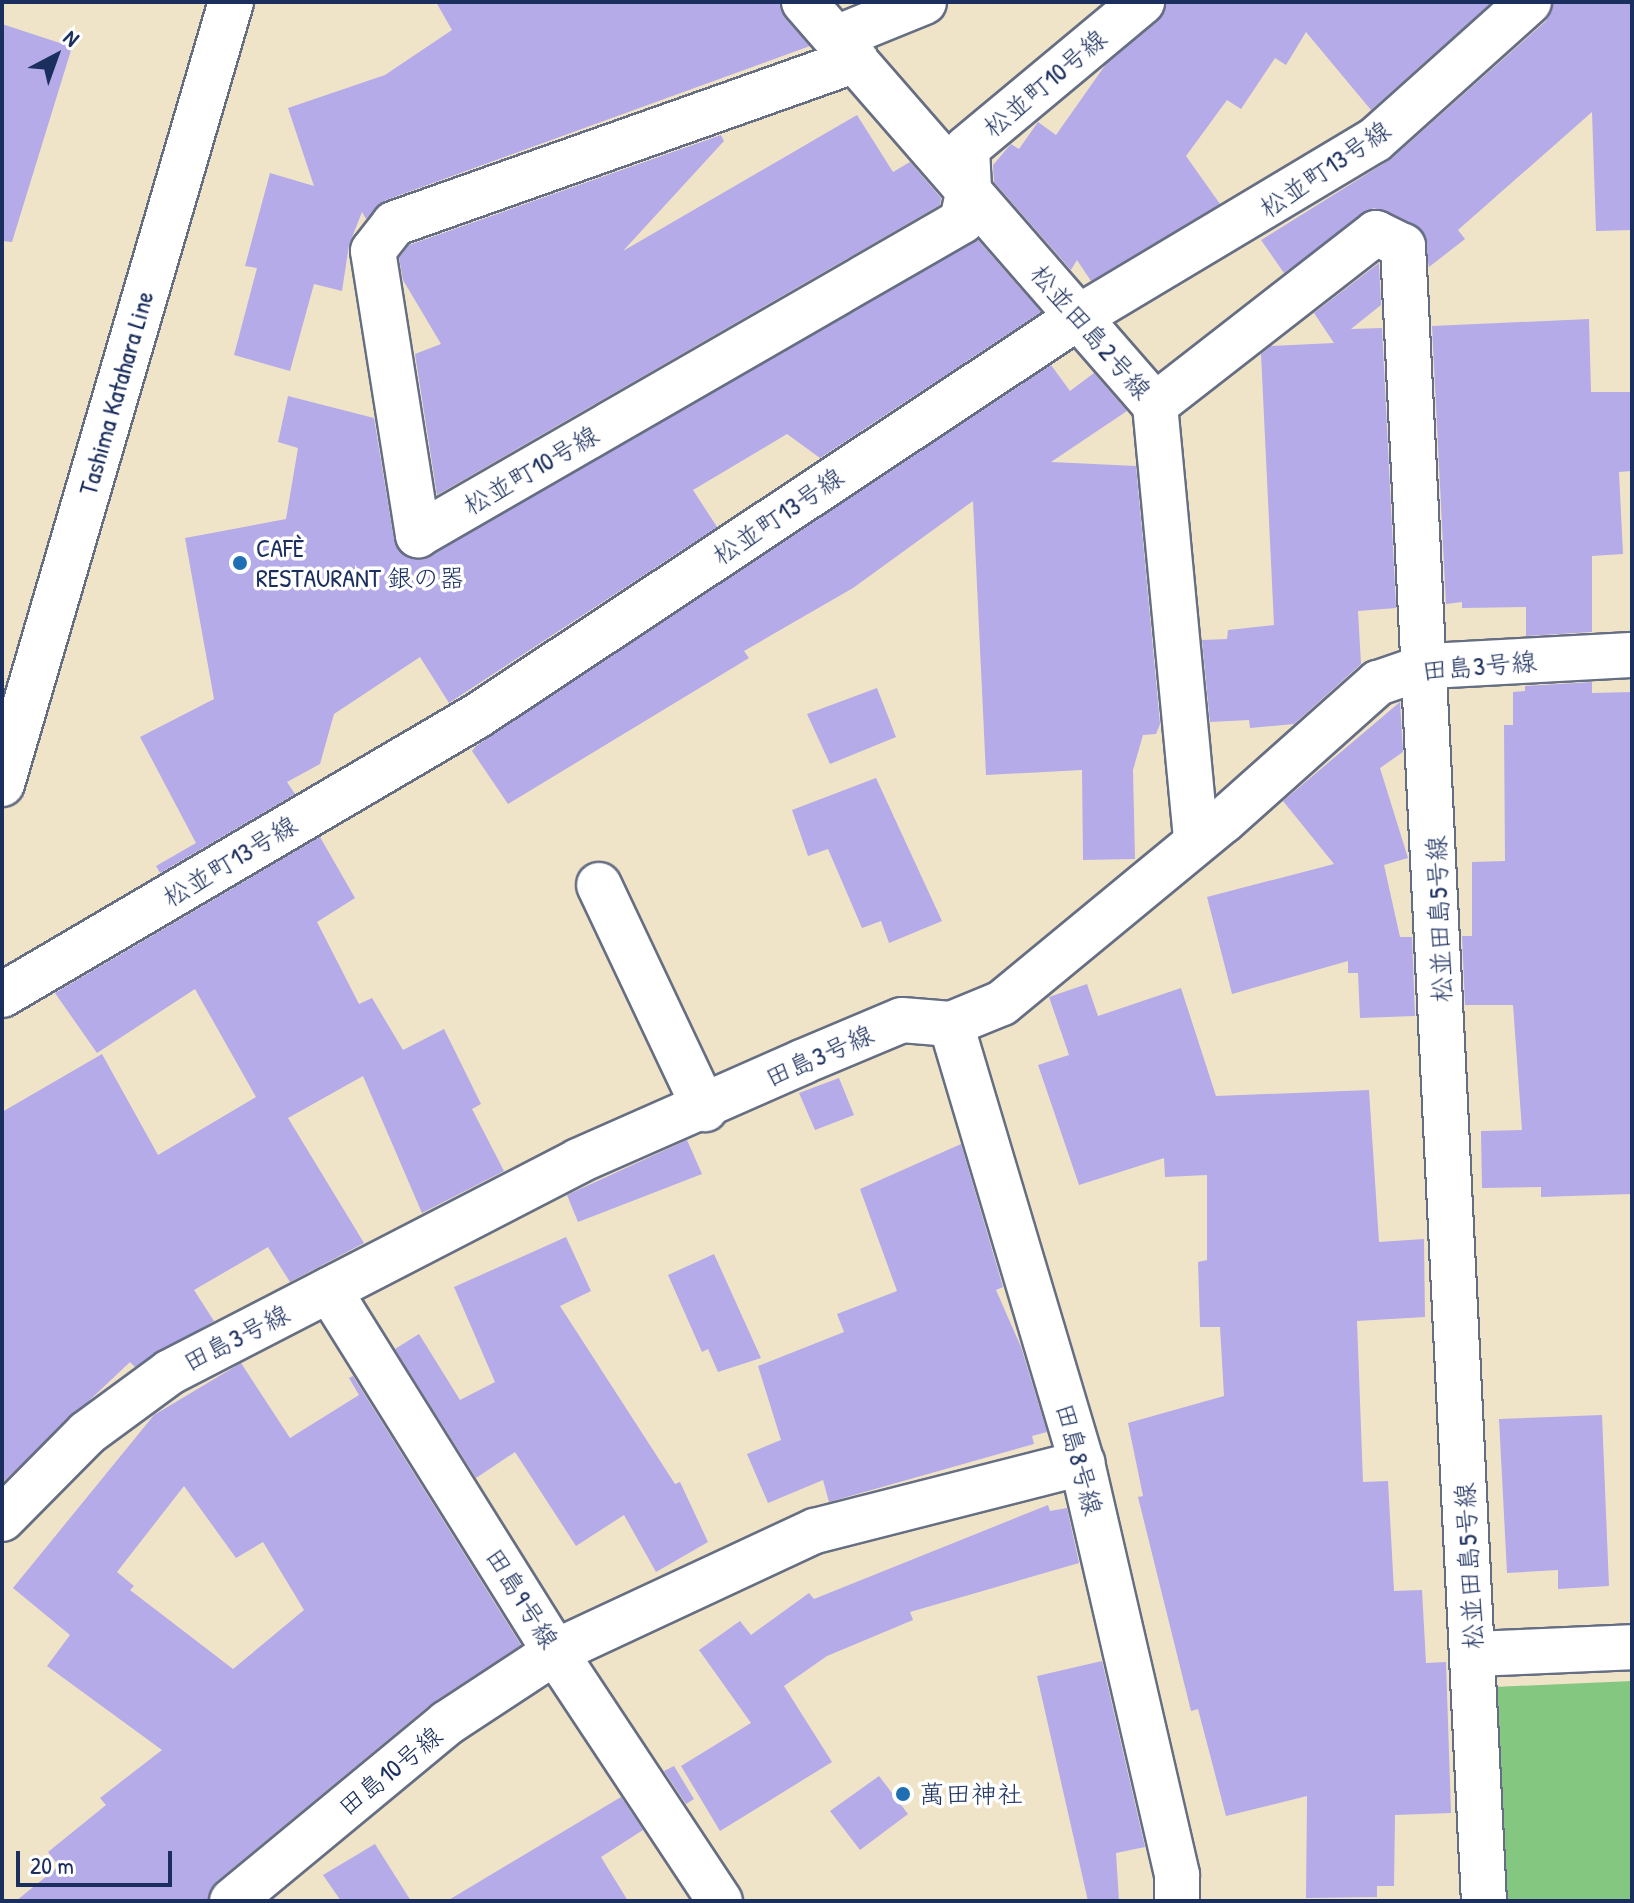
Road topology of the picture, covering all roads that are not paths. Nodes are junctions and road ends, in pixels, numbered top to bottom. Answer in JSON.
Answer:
{"nodes":[{"id":1,"x":231,"y":2,"type":"edge"},
{"id":2,"x":804,"y":2,"type":"edge"},
{"id":3,"x":924,"y":2,"type":"edge"},
{"id":4,"x":1142,"y":2,"type":"edge"},
{"id":5,"x":1529,"y":2,"type":"edge"},
{"id":6,"x":846,"y":49,"type":"junction"},
{"id":7,"x":969,"y":189,"type":"junction"},
{"id":8,"x":1077,"y":318,"type":"junction"},
{"id":9,"x":1155,"y":405,"type":"junction"},
{"id":10,"x":1632,"y":655,"type":"edge"},
{"id":11,"x":1428,"y":666,"type":"junction"},
{"id":12,"x":2,"y":784,"type":"edge"},
{"id":13,"x":1196,"y":841,"type":"junction"},
{"id":14,"x":599,"y":885,"type":"dead end"},
{"id":15,"x":2,"y":995,"type":"edge"},
{"id":16,"x":951,"y":1024,"type":"junction"},
{"id":17,"x":705,"y":1109,"type":"junction"},
{"id":18,"x":329,"y":1290,"type":"junction"},
{"id":19,"x":1082,"y":1463,"type":"junction"},
{"id":20,"x":2,"y":1519,"type":"edge"},
{"id":21,"x":1632,"y":1647,"type":"edge"},
{"id":22,"x":555,"y":1652,"type":"junction"},
{"id":23,"x":1474,"y":1654,"type":"junction"},
{"id":24,"x":232,"y":1901,"type":"edge"},
{"id":25,"x":720,"y":1901,"type":"edge"},
{"id":26,"x":1177,"y":1901,"type":"edge"},
{"id":27,"x":1484,"y":1901,"type":"edge"}],
"edges":[{"from":1,"to":12,"type":"street","name":"Tashima Katahara Line"},
{"from":2,"to":6,"type":"street","name":"松並田島2号線"},
{"from":3,"to":6,"type":"street"},
{"from":4,"to":7,"type":"street","name":"松並町10号線"},
{"from":5,"to":8,"type":"street","name":"松並町13号線"},
{"from":6,"to":7,"type":"street","name":"松並田島2号線"},
{"from":6,"to":7,"type":"street","name":"松並町10号線"},
{"from":7,"to":8,"type":"street","name":"松並田島2号線"},
{"from":8,"to":9,"type":"street","name":"松並田島2号線"},
{"from":8,"to":15,"type":"street","name":"松並町13号線"},
{"from":9,"to":11,"type":"street","name":"松並田島5号線"},
{"from":9,"to":13,"type":"street","name":"松並田島2号線"},
{"from":10,"to":11,"type":"street","name":"田島3号線"},
{"from":11,"to":13,"type":"street","name":"田島3号線"},
{"from":11,"to":23,"type":"street","name":"松並田島5号線"},
{"from":13,"to":16,"type":"street","name":"田島3号線"},
{"from":14,"to":17,"type":"street"},
{"from":16,"to":17,"type":"street","name":"田島3号線"},
{"from":16,"to":19,"type":"street","name":"田島8号線"},
{"from":17,"to":18,"type":"street","name":"田島3号線"},
{"from":18,"to":20,"type":"street","name":"田島3号線"},
{"from":18,"to":22,"type":"street","name":"田島9号線"},
{"from":19,"to":22,"type":"street","name":"田島10号線"},
{"from":19,"to":26,"type":"street","name":"田島8号線"},
{"from":21,"to":23,"type":"street"},
{"from":22,"to":24,"type":"street","name":"田島10号線"},
{"from":22,"to":25,"type":"street","name":"田島9号線"},
{"from":23,"to":27,"type":"street","name":"松並田島5号線"}]}
